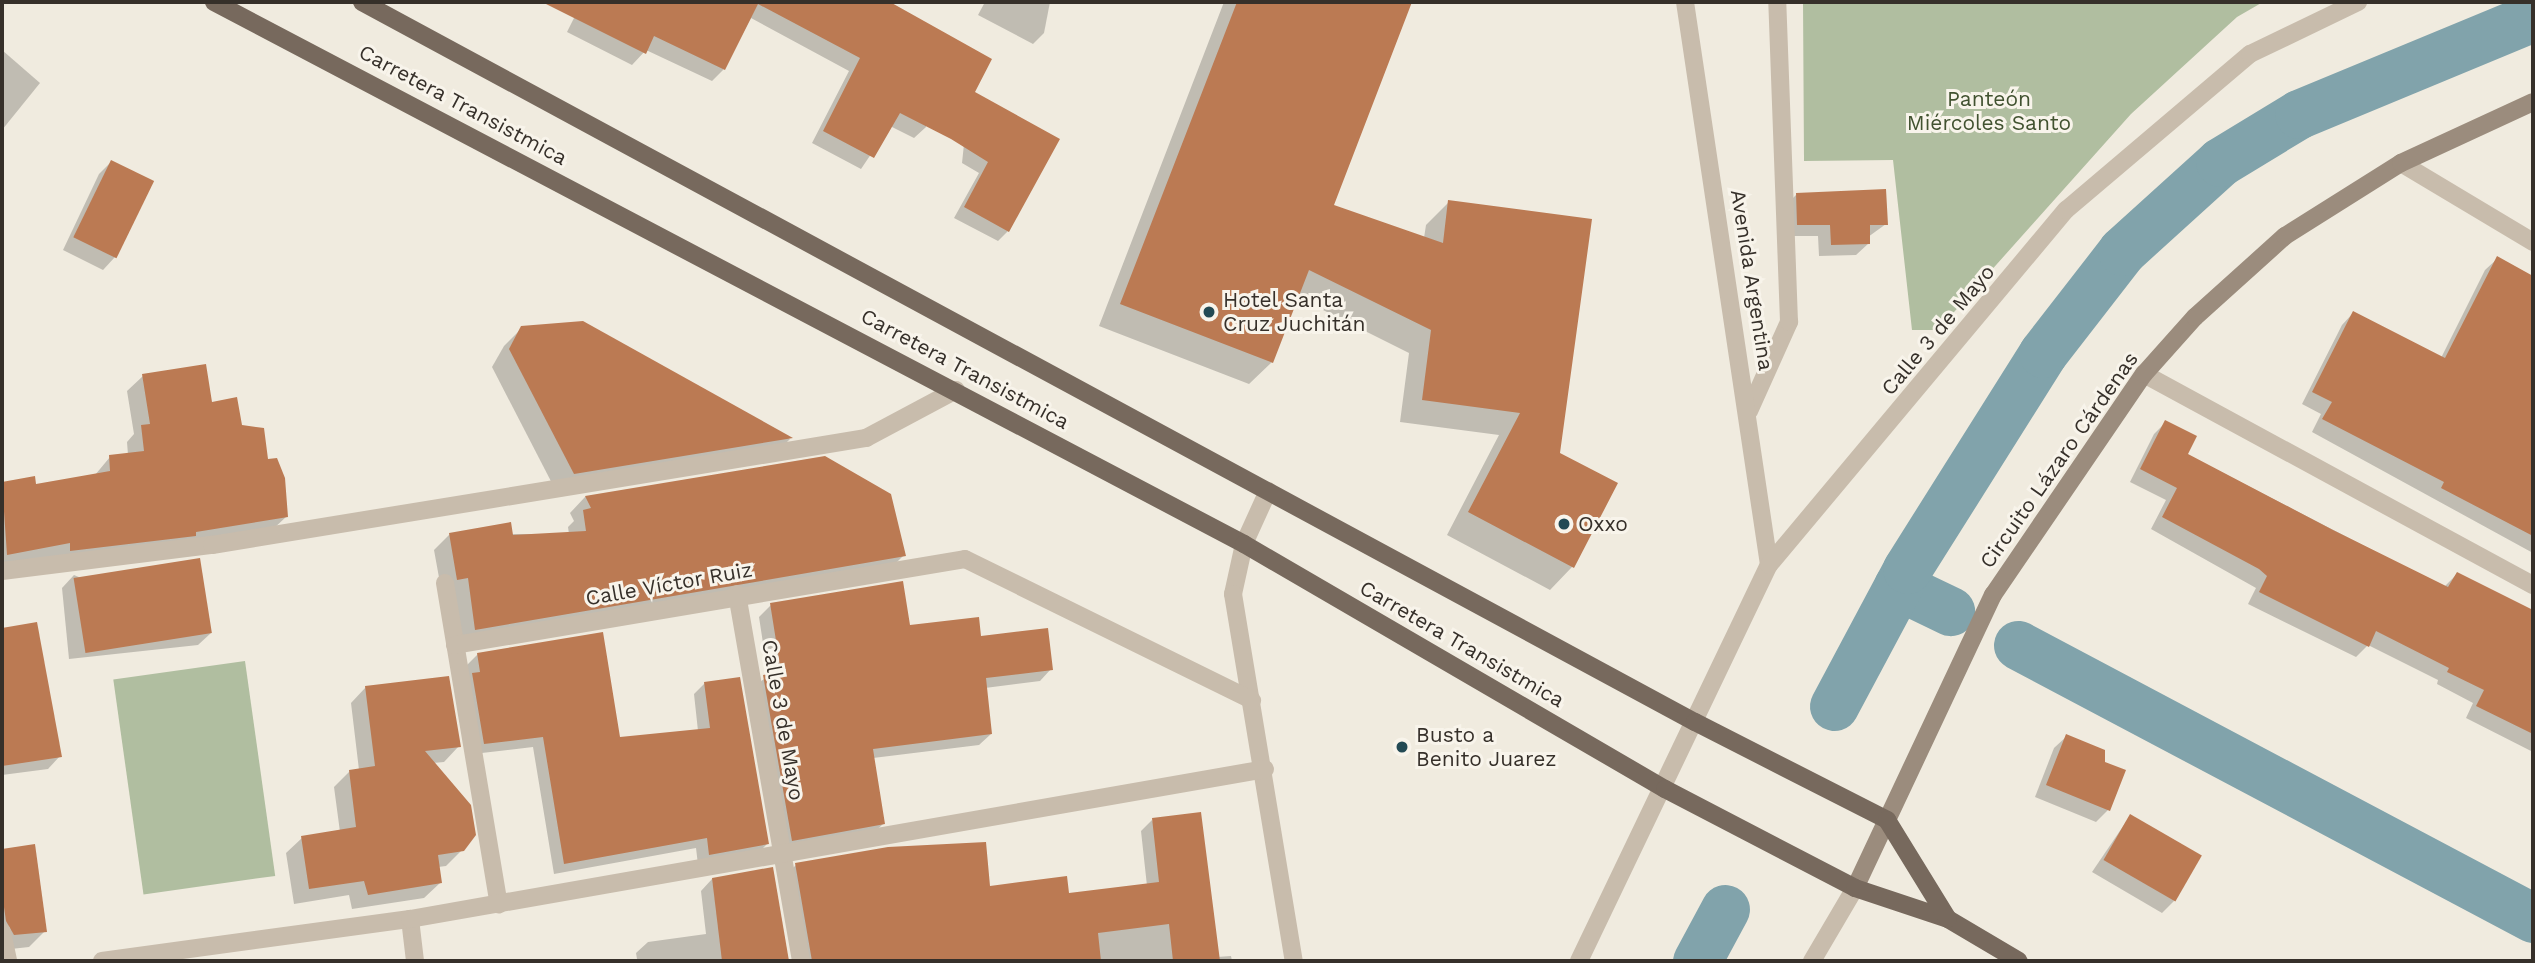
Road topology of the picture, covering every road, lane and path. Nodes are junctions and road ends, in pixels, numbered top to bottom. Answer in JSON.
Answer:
{"nodes":[{"id":1,"x":214,"y":2,"type":"edge"},
{"id":2,"x":362,"y":2,"type":"edge"},
{"id":3,"x":1685,"y":2,"type":"edge"},
{"id":4,"x":1777,"y":2,"type":"edge"},
{"id":5,"x":2358,"y":2,"type":"edge"},
{"id":6,"x":2533,"y":102,"type":"edge"},
{"id":7,"x":2401,"y":163,"type":"junction"},
{"id":8,"x":2533,"y":242,"type":"edge"},
{"id":9,"x":2144,"y":374,"type":"junction"},
{"id":10,"x":956,"y":390,"type":"junction"},
{"id":11,"x":1749,"y":411,"type":"junction"},
{"id":12,"x":1268,"y":491,"type":"junction"},
{"id":13,"x":1244,"y":544,"type":"junction"},
{"id":14,"x":1769,"y":565,"type":"junction"},
{"id":15,"x":2,"y":571,"type":"edge"},
{"id":16,"x":445,"y":583,"type":"dead end"},
{"id":17,"x":2533,"y":585,"type":"edge"},
{"id":18,"x":737,"y":594,"type":"junction"},
{"id":19,"x":455,"y":645,"type":"junction"},
{"id":20,"x":1252,"y":700,"type":"junction"},
{"id":21,"x":1703,"y":727,"type":"junction"},
{"id":22,"x":1265,"y":769,"type":"junction"},
{"id":23,"x":1665,"y":789,"type":"junction"},
{"id":24,"x":1886,"y":820,"type":"junction"},
{"id":25,"x":784,"y":854,"type":"junction"},
{"id":26,"x":1855,"y":888,"type":"junction"},
{"id":27,"x":499,"y":904,"type":"junction"},
{"id":28,"x":411,"y":919,"type":"junction"},
{"id":29,"x":1948,"y":919,"type":"junction"},
{"id":30,"x":2,"y":932,"type":"edge"},
{"id":31,"x":8,"y":961,"type":"edge"},
{"id":32,"x":102,"y":961,"type":"edge"},
{"id":33,"x":415,"y":961,"type":"edge"},
{"id":34,"x":800,"y":961,"type":"edge"},
{"id":35,"x":1294,"y":961,"type":"edge"},
{"id":36,"x":1579,"y":961,"type":"edge"},
{"id":37,"x":1812,"y":961,"type":"edge"},
{"id":38,"x":2019,"y":961,"type":"edge"}],
"edges":[{"from":1,"to":10,"type":"main road","name":"Carretera Transistmica"},
{"from":2,"to":12,"type":"main road","name":"Carretera Transistmica"},
{"from":3,"to":11,"type":"street","name":"Avenida Argentina"},
{"from":4,"to":11,"type":"street"},
{"from":5,"to":14,"type":"street","name":"Calle 3 de Mayo"},
{"from":6,"to":7,"type":"main road","name":"Circuito Lázaro Cárdenas"},
{"from":7,"to":8,"type":"street"},
{"from":7,"to":9,"type":"main road","name":"Circuito Lázaro Cárdenas"},
{"from":9,"to":17,"type":"street"},
{"from":9,"to":24,"type":"main road","name":"Circuito Lázaro Cárdenas"},
{"from":10,"to":13,"type":"main road","name":"Carretera Transistmica"},
{"from":10,"to":15,"type":"street"},
{"from":11,"to":14,"type":"street","name":"Avenida Argentina"},
{"from":12,"to":13,"type":"street"},
{"from":12,"to":21,"type":"main road","name":"Carretera Transistmica"},
{"from":13,"to":20,"type":"street"},
{"from":13,"to":23,"type":"main road","name":"Carretera Transistmica"},
{"from":14,"to":21,"type":"street","name":"Calle 3 de Mayo"},
{"from":16,"to":19,"type":"street"},
{"from":18,"to":19,"type":"street","name":"Calle Víctor Ruiz"},
{"from":18,"to":20,"type":"street","name":"Calle Víctor Ruiz"},
{"from":18,"to":25,"type":"street","name":"Calle 3 de Mayo"},
{"from":19,"to":27,"type":"street"},
{"from":20,"to":22,"type":"street"},
{"from":21,"to":23,"type":"street","name":"Calle 3 de Mayo"},
{"from":21,"to":24,"type":"main road","name":"Carretera Transistmica"},
{"from":22,"to":25,"type":"street"},
{"from":22,"to":35,"type":"street"},
{"from":23,"to":26,"type":"main road","name":"Carretera Transistmica"},
{"from":23,"to":36,"type":"street","name":"Calle 3 de Mayo"},
{"from":24,"to":26,"type":"main road","name":"Circuito Lázaro Cárdenas"},
{"from":24,"to":29,"type":"main road"},
{"from":25,"to":27,"type":"street"},
{"from":25,"to":34,"type":"street","name":"Calle 3 de Mayo"},
{"from":26,"to":29,"type":"main road","name":"Carretera Transistmica"},
{"from":26,"to":37,"type":"street","name":"Circuito Lázaro Cárdenas"},
{"from":27,"to":28,"type":"street"},
{"from":28,"to":32,"type":"street"},
{"from":28,"to":33,"type":"street"},
{"from":29,"to":38,"type":"main road"},
{"from":30,"to":31,"type":"street"}]}
